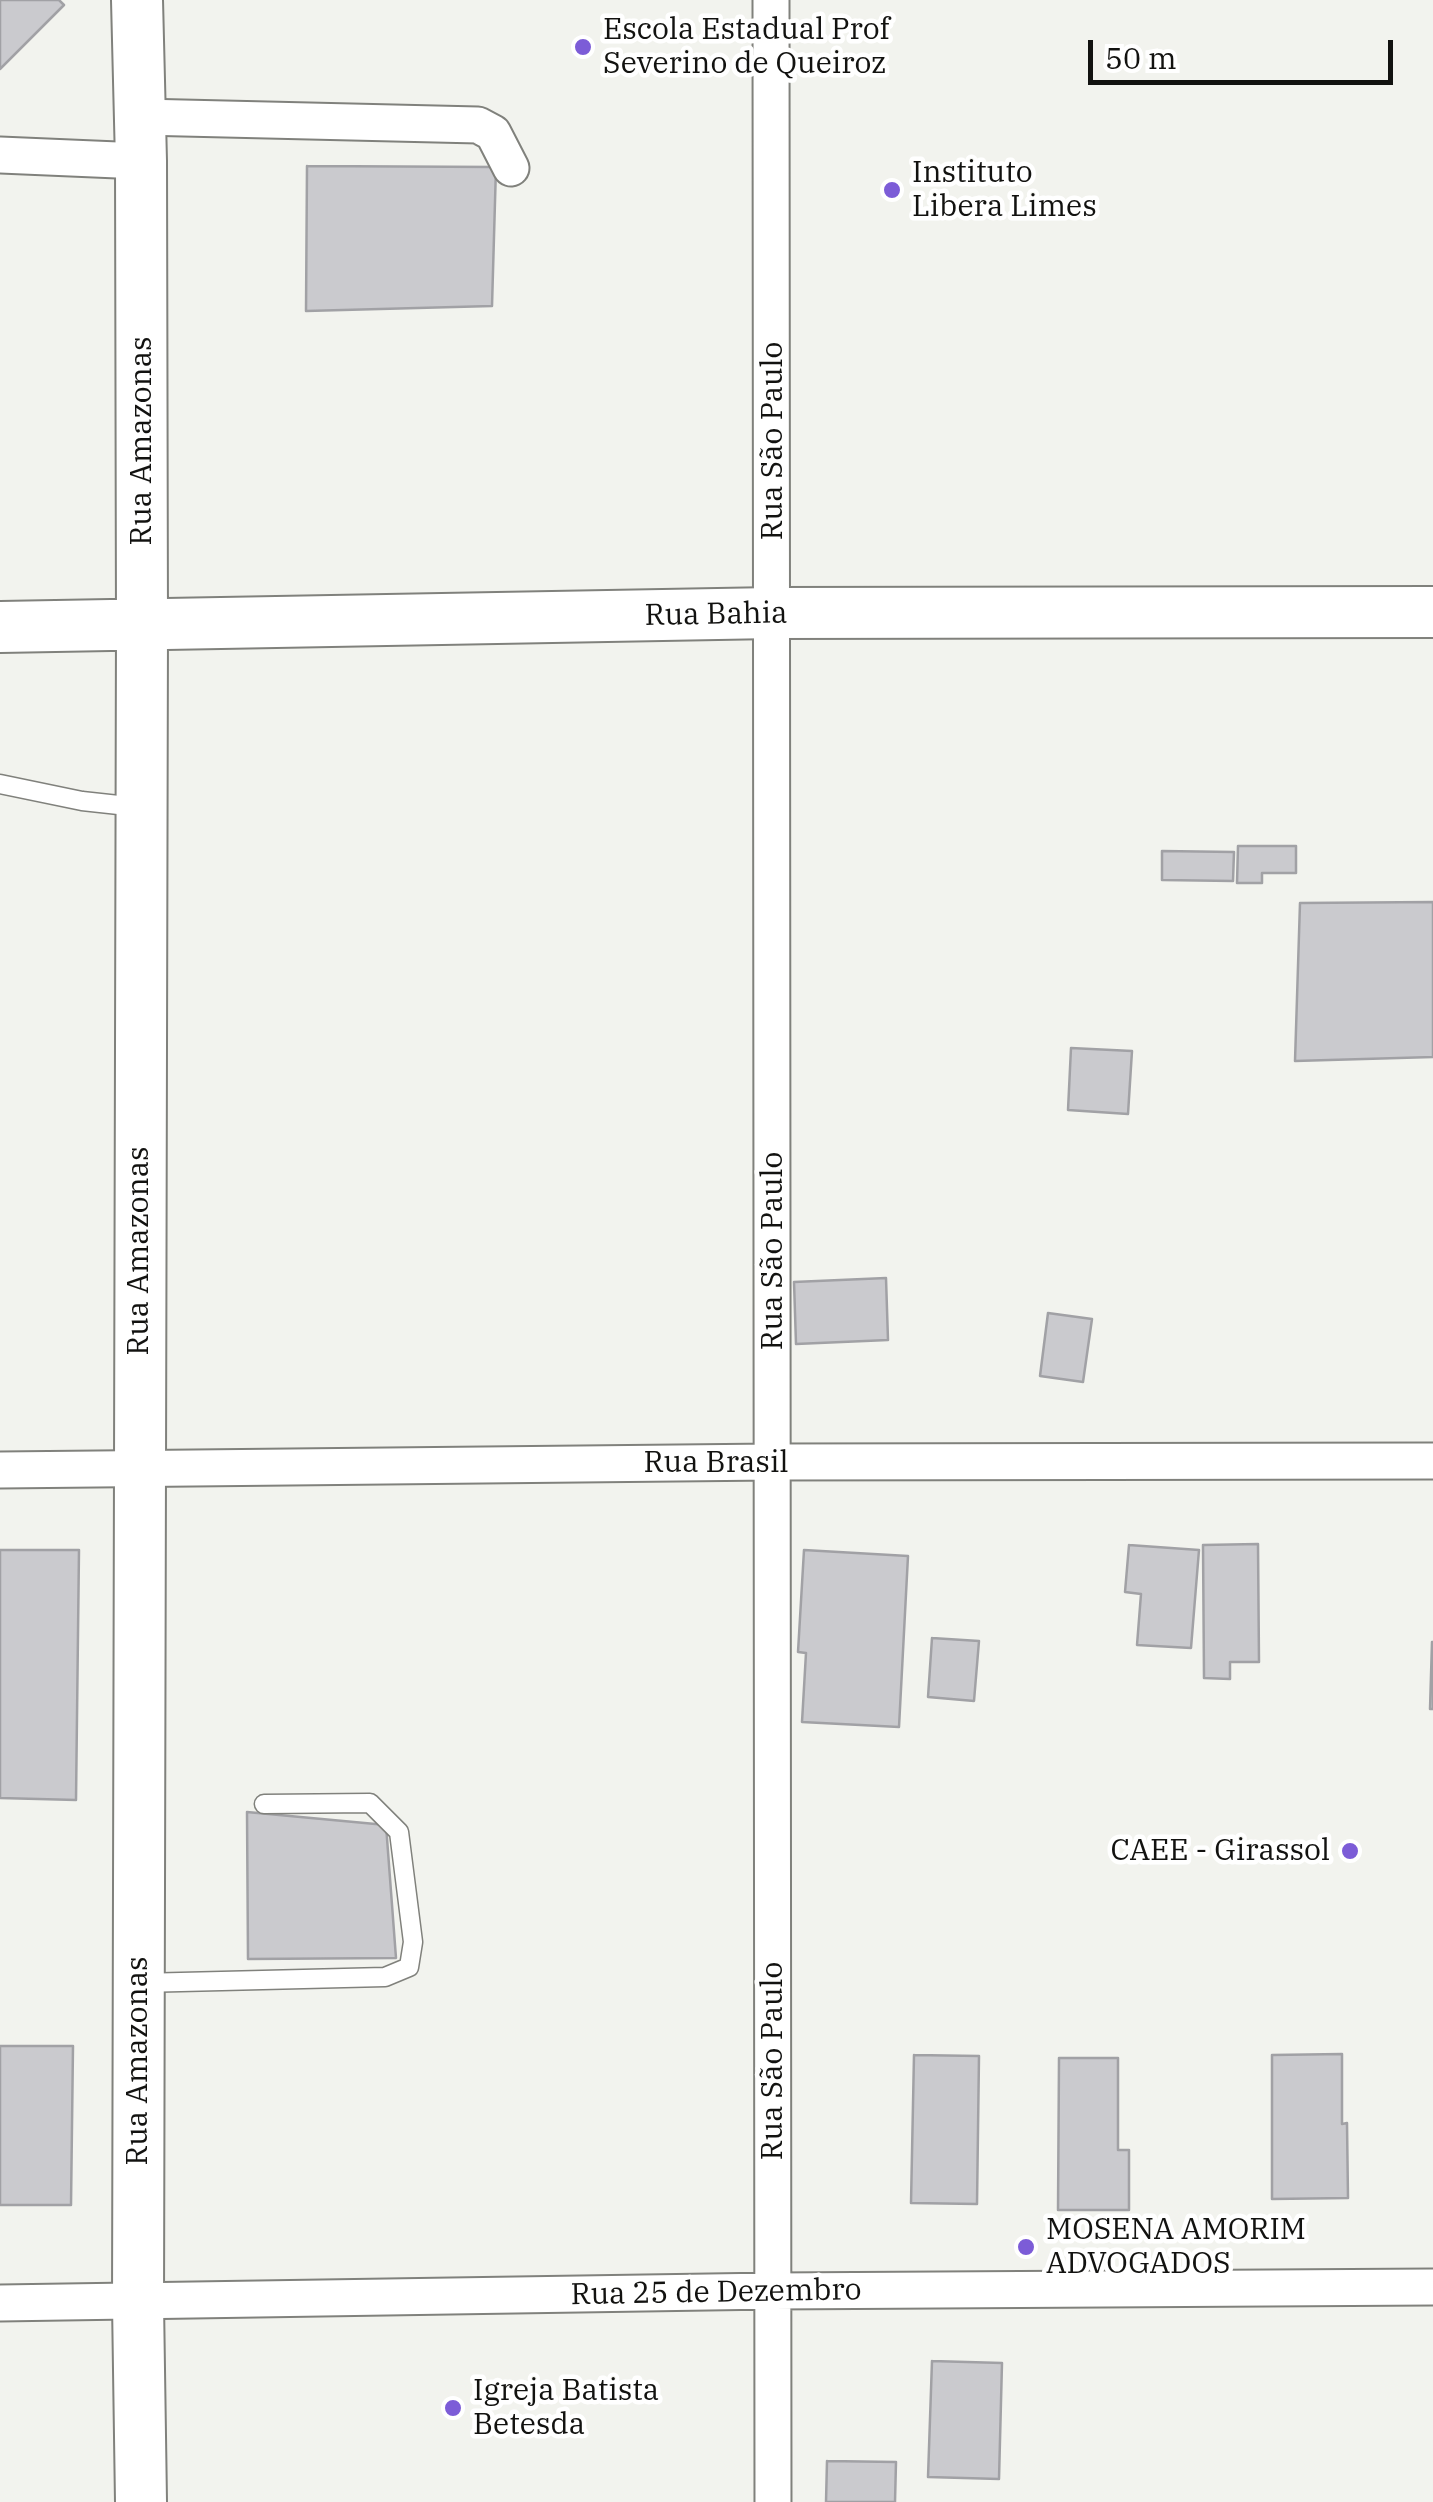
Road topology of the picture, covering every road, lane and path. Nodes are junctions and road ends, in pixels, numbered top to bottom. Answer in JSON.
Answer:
{"nodes":[{"id":1,"x":137,"y":0,"type":"edge"},
{"id":2,"x":772,"y":0,"type":"edge"},
{"id":3,"x":141,"y":139,"type":"junction"},
{"id":4,"x":0,"y":156,"type":"edge"},
{"id":5,"x":511,"y":168,"type":"dead end"},
{"id":6,"x":1433,"y":612,"type":"edge"},
{"id":7,"x":773,"y":614,"type":"junction"},
{"id":8,"x":142,"y":627,"type":"junction"},
{"id":9,"x":0,"y":628,"type":"edge"},
{"id":10,"x":0,"y":784,"type":"edge"},
{"id":11,"x":141,"y":807,"type":"junction"},
{"id":12,"x":1433,"y":1461,"type":"edge"},
{"id":13,"x":772,"y":1462,"type":"junction"},
{"id":14,"x":138,"y":1468,"type":"junction"},
{"id":15,"x":0,"y":1470,"type":"edge"},
{"id":16,"x":264,"y":1804,"type":"dead end"},
{"id":17,"x":138,"y":1983,"type":"junction"},
{"id":18,"x":1433,"y":2287,"type":"edge"},
{"id":19,"x":773,"y":2291,"type":"junction"},
{"id":20,"x":0,"y":2303,"type":"edge"},
{"id":21,"x":138,"y":2303,"type":"junction"},
{"id":22,"x":140,"y":2502,"type":"edge"},
{"id":23,"x":773,"y":2502,"type":"edge"}],
"edges":[{"from":1,"to":3,"type":"street","name":"Rua Amazonas"},
{"from":2,"to":7,"type":"street","name":"Rua São Paulo"},
{"from":3,"to":4,"type":"street"},
{"from":3,"to":5,"type":"street"},
{"from":3,"to":8,"type":"street","name":"Rua Amazonas"},
{"from":6,"to":7,"type":"street","name":"Rua Bahia"},
{"from":7,"to":8,"type":"street","name":"Rua Bahia"},
{"from":7,"to":13,"type":"street","name":"Rua São Paulo"},
{"from":8,"to":9,"type":"street","name":"Rua Bahia"},
{"from":8,"to":11,"type":"street","name":"Rua Amazonas"},
{"from":10,"to":11,"type":"lane"},
{"from":11,"to":14,"type":"street","name":"Rua Amazonas"},
{"from":12,"to":13,"type":"street","name":"Rua Brasil"},
{"from":13,"to":14,"type":"street","name":"Rua Brasil"},
{"from":13,"to":19,"type":"street","name":"Rua São Paulo"},
{"from":14,"to":15,"type":"street","name":"Rua Brasil"},
{"from":14,"to":17,"type":"street","name":"Rua Amazonas"},
{"from":16,"to":17,"type":"lane"},
{"from":17,"to":21,"type":"street","name":"Rua Amazonas"},
{"from":18,"to":19,"type":"street","name":"Rua 25 de Dezembro"},
{"from":19,"to":21,"type":"street","name":"Rua 25 de Dezembro"},
{"from":19,"to":23,"type":"street","name":"Rua São Paulo"},
{"from":20,"to":21,"type":"street","name":"Rua 25 de Dezembro"},
{"from":21,"to":22,"type":"street","name":"Rua Amazonas"}]}
